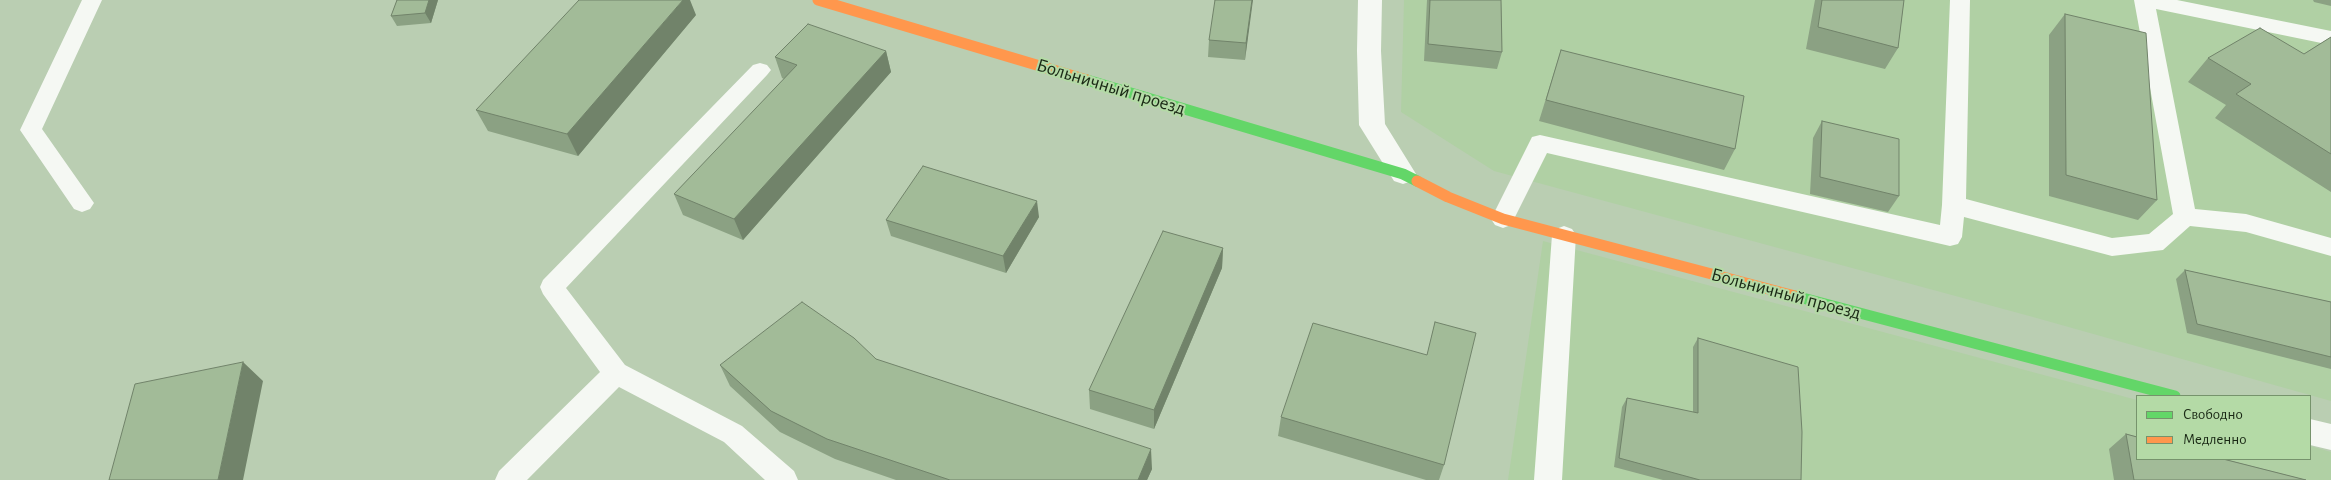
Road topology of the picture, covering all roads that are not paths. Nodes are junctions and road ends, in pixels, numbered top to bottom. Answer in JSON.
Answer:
{"nodes":[{"id":1,"x":92,"y":0,"type":"edge"},
{"id":2,"x":818,"y":0,"type":"edge"},
{"id":3,"x":1370,"y":0,"type":"edge"},
{"id":4,"x":1960,"y":0,"type":"edge"},
{"id":5,"x":2144,"y":0,"type":"edge"},
{"id":6,"x":2331,"y":38,"type":"edge"},
{"id":7,"x":760,"y":70,"type":"dead end"},
{"id":8,"x":1404,"y":174,"type":"junction"},
{"id":9,"x":82,"y":203,"type":"dead end"},
{"id":10,"x":1954,"y":205,"type":"junction"},
{"id":11,"x":2185,"y":217,"type":"junction"},
{"id":12,"x":1503,"y":219,"type":"junction"},
{"id":13,"x":1564,"y":235,"type":"junction"},
{"id":14,"x":2331,"y":247,"type":"edge"},
{"id":15,"x":616,"y":373,"type":"junction"},
{"id":16,"x":2171,"y":395,"type":"edge"},
{"id":17,"x":2311,"y":432,"type":"edge"},
{"id":18,"x":2331,"y":438,"type":"edge"},
{"id":19,"x":509,"y":480,"type":"edge"},
{"id":20,"x":784,"y":480,"type":"edge"},
{"id":21,"x":1548,"y":480,"type":"edge"}],
"edges":[{"from":1,"to":9,"type":"lane"},
{"from":2,"to":8,"type":"street","name":"Больничный проезд"},
{"from":3,"to":8,"type":"street","name":"Больничный проезд"},
{"from":4,"to":10,"type":"lane"},
{"from":5,"to":6,"type":"lane"},
{"from":5,"to":11,"type":"lane"},
{"from":7,"to":15,"type":"lane"},
{"from":8,"to":12,"type":"street","name":"Больничный проезд"},
{"from":10,"to":11,"type":"lane"},
{"from":10,"to":12,"type":"lane"},
{"from":11,"to":14,"type":"lane"},
{"from":12,"to":13,"type":"street","name":"Больничный проезд"},
{"from":13,"to":16,"type":"street","name":"Больничный проезд"},
{"from":13,"to":21,"type":"lane"},
{"from":15,"to":19,"type":"lane"},
{"from":15,"to":20,"type":"lane"},
{"from":17,"to":18,"type":"street"}]}
